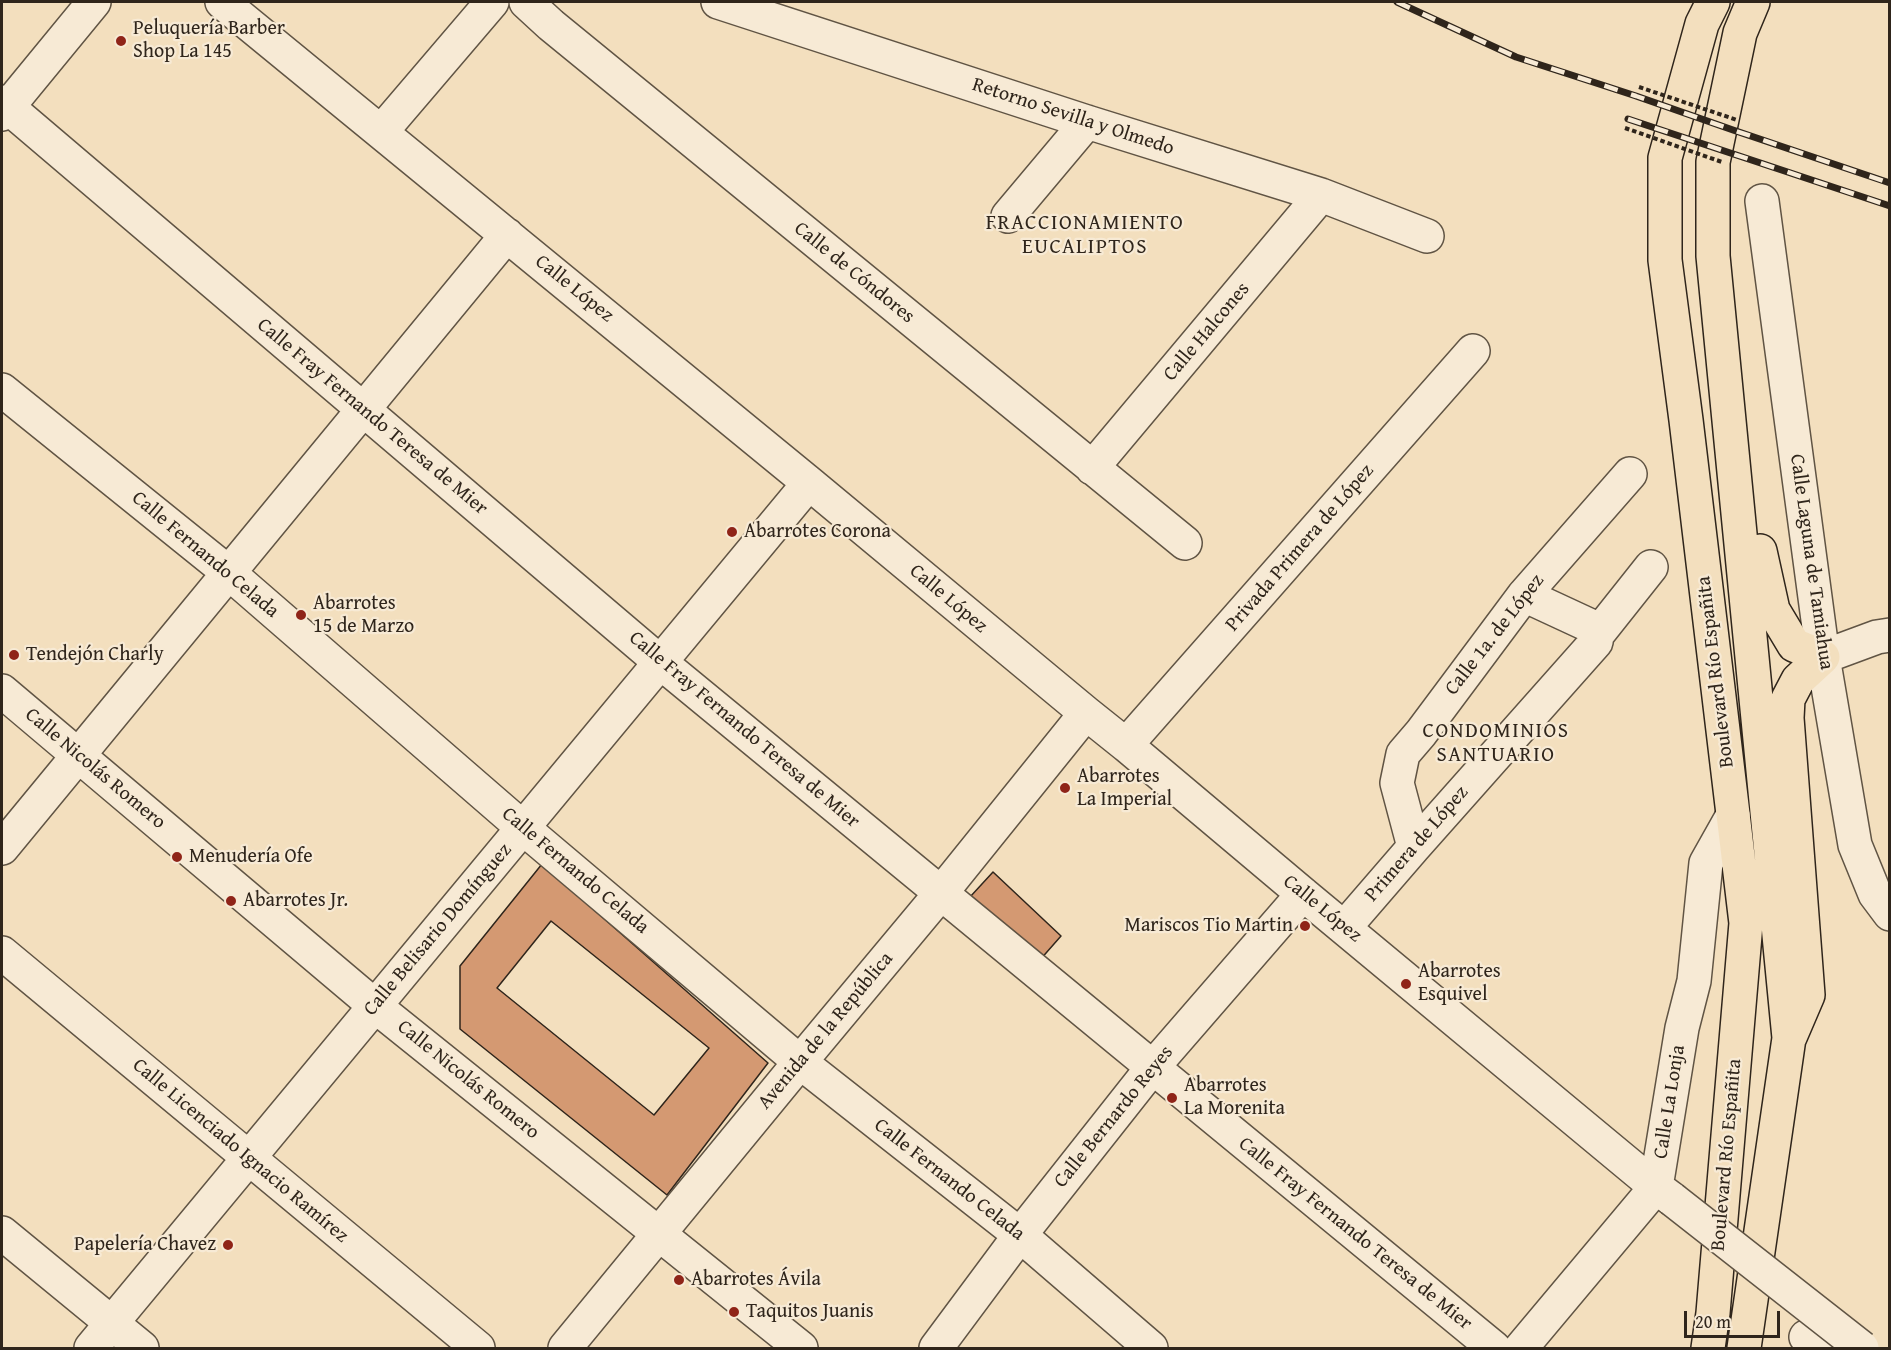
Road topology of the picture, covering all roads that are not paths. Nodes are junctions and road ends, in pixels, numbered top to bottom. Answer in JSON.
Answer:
{"nodes":[{"id":1,"x":94,"y":2,"type":"edge"},
{"id":2,"x":222,"y":2,"type":"edge"},
{"id":3,"x":492,"y":2,"type":"edge"},
{"id":4,"x":526,"y":2,"type":"edge"},
{"id":5,"x":718,"y":2,"type":"edge"},
{"id":6,"x":1713,"y":2,"type":"edge"},
{"id":7,"x":1753,"y":2,"type":"edge"},
{"id":8,"x":4,"y":108,"type":"edge"},
{"id":9,"x":1087,"y":122,"type":"junction"},
{"id":10,"x":381,"y":132,"type":"junction"},
{"id":11,"x":1321,"y":195,"type":"junction"},
{"id":12,"x":1762,"y":201,"type":"dead end"},
{"id":13,"x":1008,"y":216,"type":"dead end"},
{"id":14,"x":507,"y":235,"type":"junction"},
{"id":15,"x":1427,"y":236,"type":"dead end"},
{"id":16,"x":1473,"y":351,"type":"dead end"},
{"id":17,"x":2,"y":390,"type":"edge"},
{"id":18,"x":364,"y":409,"type":"junction"},
{"id":19,"x":1728,"y":409,"type":"junction"},
{"id":20,"x":1092,"y":468,"type":"junction"},
{"id":21,"x":1630,"y":474,"type":"dead end"},
{"id":22,"x":809,"y":483,"type":"junction"},
{"id":23,"x":1185,"y":543,"type":"dead end"},
{"id":24,"x":1651,"y":567,"type":"dead end"},
{"id":25,"x":229,"y":573,"type":"junction"},
{"id":26,"x":1524,"y":595,"type":"junction"},
{"id":27,"x":1885,"y":633,"type":"edge"},
{"id":28,"x":1597,"y":635,"type":"junction"},
{"id":29,"x":1823,"y":657,"type":"junction"},
{"id":30,"x":660,"y":662,"type":"junction"},
{"id":31,"x":2,"y":691,"type":"edge"},
{"id":32,"x":1086,"y":713,"type":"junction"},
{"id":33,"x":1126,"y":745,"type":"junction"},
{"id":34,"x":78,"y":754,"type":"junction"},
{"id":35,"x":1733,"y":815,"type":"junction"},
{"id":36,"x":523,"y":828,"type":"junction"},
{"id":37,"x":1413,"y":847,"type":"junction"},
{"id":38,"x":2,"y":848,"type":"edge"},
{"id":39,"x":941,"y":893,"type":"junction"},
{"id":40,"x":1303,"y":894,"type":"junction"},
{"id":41,"x":1890,"y":914,"type":"edge"},
{"id":42,"x":1344,"y":928,"type":"junction"},
{"id":43,"x":2,"y":953,"type":"edge"},
{"id":44,"x":375,"y":1006,"type":"junction"},
{"id":45,"x":1789,"y":1038,"type":"junction"},
{"id":46,"x":800,"y":1062,"type":"junction"},
{"id":47,"x":1152,"y":1068,"type":"junction"},
{"id":48,"x":249,"y":1158,"type":"junction"},
{"id":49,"x":1664,"y":1193,"type":"junction"},
{"id":50,"x":2,"y":1233,"type":"edge"},
{"id":51,"x":659,"y":1234,"type":"junction"},
{"id":52,"x":1020,"y":1235,"type":"junction"},
{"id":53,"x":112,"y":1323,"type":"junction"},
{"id":54,"x":91,"y":1348,"type":"edge"},
{"id":55,"x":142,"y":1348,"type":"edge"},
{"id":56,"x":478,"y":1348,"type":"edge"},
{"id":57,"x":565,"y":1348,"type":"edge"},
{"id":58,"x":801,"y":1348,"type":"edge"},
{"id":59,"x":936,"y":1348,"type":"edge"},
{"id":60,"x":1151,"y":1348,"type":"edge"},
{"id":61,"x":1494,"y":1348,"type":"edge"},
{"id":62,"x":1521,"y":1348,"type":"edge"},
{"id":63,"x":1708,"y":1348,"type":"edge"},
{"id":64,"x":1744,"y":1348,"type":"edge"},
{"id":65,"x":1862,"y":1348,"type":"edge"}],
"edges":[{"from":1,"to":8,"type":"street"},
{"from":2,"to":10,"type":"street","name":"Calle López"},
{"from":3,"to":10,"type":"street"},
{"from":4,"to":20,"type":"street","name":"Calle de Cóndores"},
{"from":5,"to":9,"type":"street","name":"Retorno Sevilla y Olmedo"},
{"from":6,"to":35,"type":"main road","name":"Boulevard Río Españita"},
{"from":7,"to":19,"type":"main road","name":"Boulevard Río Españita"},
{"from":8,"to":18,"type":"street","name":"Calle Fray Fernando Teresa de Mier"},
{"from":9,"to":11,"type":"street","name":"Retorno Sevilla y Olmedo"},
{"from":9,"to":13,"type":"street"},
{"from":10,"to":14,"type":"street","name":"Calle López"},
{"from":11,"to":15,"type":"street","name":"Retorno Sevilla y Olmedo"},
{"from":11,"to":20,"type":"street","name":"Calle Halcones"},
{"from":12,"to":29,"type":"street","name":"Calle Laguna de Tamiahua"},
{"from":14,"to":18,"type":"street"},
{"from":14,"to":22,"type":"street","name":"Calle López"},
{"from":16,"to":33,"type":"street","name":"Privada Primera de López"},
{"from":17,"to":25,"type":"street","name":"Calle Fernando Celada"},
{"from":18,"to":25,"type":"street"},
{"from":18,"to":30,"type":"street","name":"Calle Fray Fernando Teresa de Mier"},
{"from":19,"to":29,"type":"main road"},
{"from":19,"to":45,"type":"main road","name":"Boulevard Río Españita"},
{"from":20,"to":23,"type":"street","name":"Calle de Cóndores"},
{"from":21,"to":26,"type":"street","name":"Calle 1a. de López"},
{"from":22,"to":30,"type":"street","name":"Calle Belisario Domínguez"},
{"from":22,"to":32,"type":"street","name":"Calle López"},
{"from":24,"to":28,"type":"street"},
{"from":25,"to":34,"type":"street"},
{"from":25,"to":36,"type":"street","name":"Calle Fernando Celada"},
{"from":26,"to":28,"type":"street"},
{"from":26,"to":37,"type":"street","name":"Calle 1a. de López"},
{"from":27,"to":29,"type":"street"},
{"from":28,"to":37,"type":"street","name":"Primera de López"},
{"from":29,"to":41,"type":"street","name":"Calle Laguna de Tamiahua"},
{"from":29,"to":45,"type":"main road"},
{"from":30,"to":36,"type":"street","name":"Calle Belisario Domínguez"},
{"from":30,"to":39,"type":"street","name":"Calle Fray Fernando Teresa de Mier"},
{"from":31,"to":34,"type":"street","name":"Calle Nicolás Romero"},
{"from":32,"to":33,"type":"street","name":"Calle López"},
{"from":32,"to":39,"type":"street","name":"Avenida de la República"},
{"from":33,"to":40,"type":"street","name":"Calle López"},
{"from":34,"to":38,"type":"street"},
{"from":34,"to":44,"type":"street","name":"Calle Nicolás Romero"},
{"from":35,"to":49,"type":"street","name":"Calle La Lonja"},
{"from":35,"to":63,"type":"main road","name":"Boulevard Río Españita"},
{"from":36,"to":44,"type":"street","name":"Calle Belisario Domínguez"},
{"from":36,"to":46,"type":"street","name":"Calle Fernando Celada"},
{"from":37,"to":42,"type":"street","name":"Primera de López"},
{"from":39,"to":46,"type":"street","name":"Avenida de la República"},
{"from":39,"to":47,"type":"street","name":"Calle Fray Fernando Teresa de Mier"},
{"from":40,"to":42,"type":"street","name":"Calle López"},
{"from":40,"to":47,"type":"street","name":"Calle Bernardo Reyes"},
{"from":42,"to":49,"type":"street","name":"Calle López"},
{"from":43,"to":48,"type":"street","name":"Calle Licenciado Ignacio Ramírez"},
{"from":44,"to":48,"type":"street","name":"Calle Belisario Domínguez"},
{"from":44,"to":51,"type":"street","name":"Calle Nicolás Romero"},
{"from":45,"to":64,"type":"main road","name":"Boulevard Río Españita"},
{"from":46,"to":51,"type":"street","name":"Avenida de la República"},
{"from":46,"to":52,"type":"street","name":"Calle Fernando Celada"},
{"from":47,"to":52,"type":"street","name":"Calle Bernardo Reyes"},
{"from":47,"to":61,"type":"street","name":"Calle Fray Fernando Teresa de Mier"},
{"from":48,"to":53,"type":"street","name":"Calle Belisario Domínguez"},
{"from":48,"to":56,"type":"street","name":"Calle Licenciado Ignacio Ramírez"},
{"from":49,"to":62,"type":"street","name":"Calle La Lonja"},
{"from":49,"to":65,"type":"street","name":"Calle López","bridge":true},
{"from":50,"to":53,"type":"street"},
{"from":51,"to":57,"type":"street","name":"Avenida de la República"},
{"from":51,"to":58,"type":"street","name":"Calle Nicolás Romero"},
{"from":52,"to":59,"type":"street","name":"Calle Bernardo Reyes"},
{"from":52,"to":60,"type":"street","name":"Calle Fernando Celada"},
{"from":53,"to":54,"type":"street","name":"Calle Belisario Domínguez"},
{"from":53,"to":55,"type":"street"}]}
